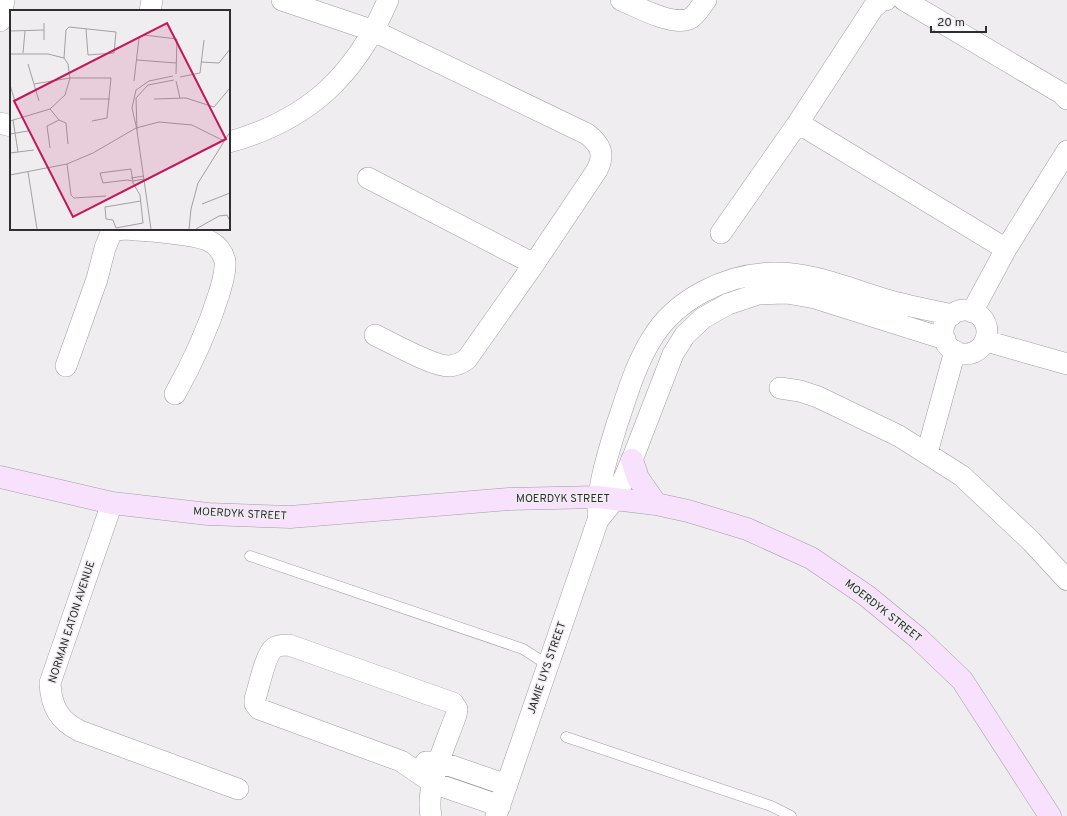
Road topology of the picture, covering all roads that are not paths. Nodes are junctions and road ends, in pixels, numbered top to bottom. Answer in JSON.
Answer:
{"nodes":[{"id":1,"x":4,"y":0,"type":"edge"},
{"id":2,"x":152,"y":0,"type":"edge"},
{"id":3,"x":388,"y":0,"type":"edge"},
{"id":4,"x":621,"y":0,"type":"edge"},
{"id":5,"x":706,"y":0,"type":"edge"},
{"id":6,"x":886,"y":0,"type":"edge"},
{"id":7,"x":904,"y":0,"type":"edge"},
{"id":8,"x":289,"y":1,"type":"edge"},
{"id":9,"x":150,"y":10,"type":"edge"},
{"id":10,"x":0,"y":21,"type":"edge"},
{"id":11,"x":374,"y":31,"type":"junction"},
{"id":12,"x":1067,"y":99,"type":"edge"},
{"id":13,"x":0,"y":123,"type":"edge"},
{"id":14,"x":798,"y":123,"type":"junction"},
{"id":15,"x":10,"y":126,"type":"edge"},
{"id":16,"x":230,"y":142,"type":"edge"},
{"id":17,"x":1067,"y":150,"type":"edge"},
{"id":18,"x":368,"y":178,"type":"dead end"},
{"id":19,"x":116,"y":230,"type":"edge"},
{"id":20,"x":143,"y":230,"type":"edge"},
{"id":21,"x":194,"y":233,"type":"edge"},
{"id":22,"x":720,"y":234,"type":"dead end"},
{"id":23,"x":1006,"y":249,"type":"junction"},
{"id":24,"x":534,"y":264,"type":"junction"},
{"id":25,"x":962,"y":314,"type":"junction"},
{"id":26,"x":375,"y":335,"type":"dead end"},
{"id":27,"x":986,"y":341,"type":"junction"},
{"id":28,"x":950,"y":345,"type":"junction"},
{"id":29,"x":1067,"y":364,"type":"edge"},
{"id":30,"x":66,"y":366,"type":"dead end"},
{"id":31,"x":780,"y":388,"type":"dead end"},
{"id":32,"x":176,"y":394,"type":"dead end"},
{"id":33,"x":626,"y":397,"type":"junction"},
{"id":34,"x":654,"y":407,"type":"junction"},
{"id":35,"x":927,"y":453,"type":"junction"},
{"id":36,"x":632,"y":460,"type":"junction"},
{"id":37,"x":0,"y":477,"type":"edge"},
{"id":38,"x":607,"y":498,"type":"junction"},
{"id":39,"x":112,"y":503,"type":"junction"},
{"id":40,"x":656,"y":504,"type":"junction"},
{"id":41,"x":250,"y":556,"type":"dead end"},
{"id":42,"x":1067,"y":580,"type":"edge"},
{"id":43,"x":548,"y":664,"type":"junction"},
{"id":44,"x":566,"y":737,"type":"dead end"},
{"id":45,"x":401,"y":761,"type":"junction"},
{"id":46,"x":440,"y":762,"type":"junction"},
{"id":47,"x":433,"y":783,"type":"junction"},
{"id":48,"x":507,"y":785,"type":"junction"},
{"id":49,"x":238,"y":789,"type":"dead end"},
{"id":50,"x":1067,"y":809,"type":"edge"},
{"id":51,"x":498,"y":811,"type":"edge"},
{"id":52,"x":431,"y":816,"type":"edge"},
{"id":53,"x":791,"y":816,"type":"edge"},
{"id":54,"x":1050,"y":816,"type":"edge"},
{"id":55,"x":1054,"y":816,"type":"edge"}],
"edges":[{"from":1,"to":10,"type":"street"},
{"from":2,"to":9,"type":"street"},
{"from":3,"to":11,"type":"street"},
{"from":4,"to":5,"type":"street"},
{"from":6,"to":14,"type":"street"},
{"from":7,"to":12,"type":"street"},
{"from":8,"to":11,"type":"street"},
{"from":11,"to":16,"type":"street"},
{"from":11,"to":24,"type":"street"},
{"from":13,"to":15,"type":"street"},
{"from":14,"to":22,"type":"street"},
{"from":14,"to":23,"type":"street"},
{"from":17,"to":23,"type":"street"},
{"from":18,"to":24,"type":"street"},
{"from":19,"to":30,"type":"street"},
{"from":20,"to":21,"type":"street"},
{"from":21,"to":32,"type":"street"},
{"from":23,"to":25,"type":"street"},
{"from":24,"to":26,"type":"street"},
{"from":25,"to":27,"type":"street"},
{"from":25,"to":28,"type":"street"},
{"from":25,"to":33,"type":"street"},
{"from":27,"to":28,"type":"street"},
{"from":27,"to":29,"type":"street"},
{"from":28,"to":34,"type":"street"},
{"from":28,"to":35,"type":"street"},
{"from":31,"to":35,"type":"street"},
{"from":33,"to":34,"type":"street"},
{"from":33,"to":38,"type":"street"},
{"from":34,"to":36,"type":"street"},
{"from":35,"to":42,"type":"street"},
{"from":36,"to":38,"type":"street"},
{"from":36,"to":40,"type":"street"},
{"from":37,"to":39,"type":"street","name":"MOERDYK STREET"},
{"from":38,"to":39,"type":"street","name":"MOERDYK STREET"},
{"from":38,"to":40,"type":"street","name":"MOERDYK STREET"},
{"from":38,"to":43,"type":"street","name":"JAMIE UYS STREET"},
{"from":39,"to":49,"type":"street","name":"NORMAN EATON AVENUE"},
{"from":40,"to":54,"type":"street","name":"MOERDYK STREET"},
{"from":41,"to":43,"type":"lane"},
{"from":43,"to":48,"type":"street","name":"JAMIE UYS STREET"},
{"from":44,"to":53,"type":"lane"},
{"from":45,"to":46,"type":"street"},
{"from":45,"to":46,"type":"street"},
{"from":45,"to":47,"type":"street"},
{"from":46,"to":47,"type":"street"},
{"from":46,"to":48,"type":"street"},
{"from":47,"to":51,"type":"street"},
{"from":47,"to":52,"type":"street"},
{"from":48,"to":51,"type":"street","name":"JAMIE UYS STREET"},
{"from":50,"to":55,"type":"street"}]}
